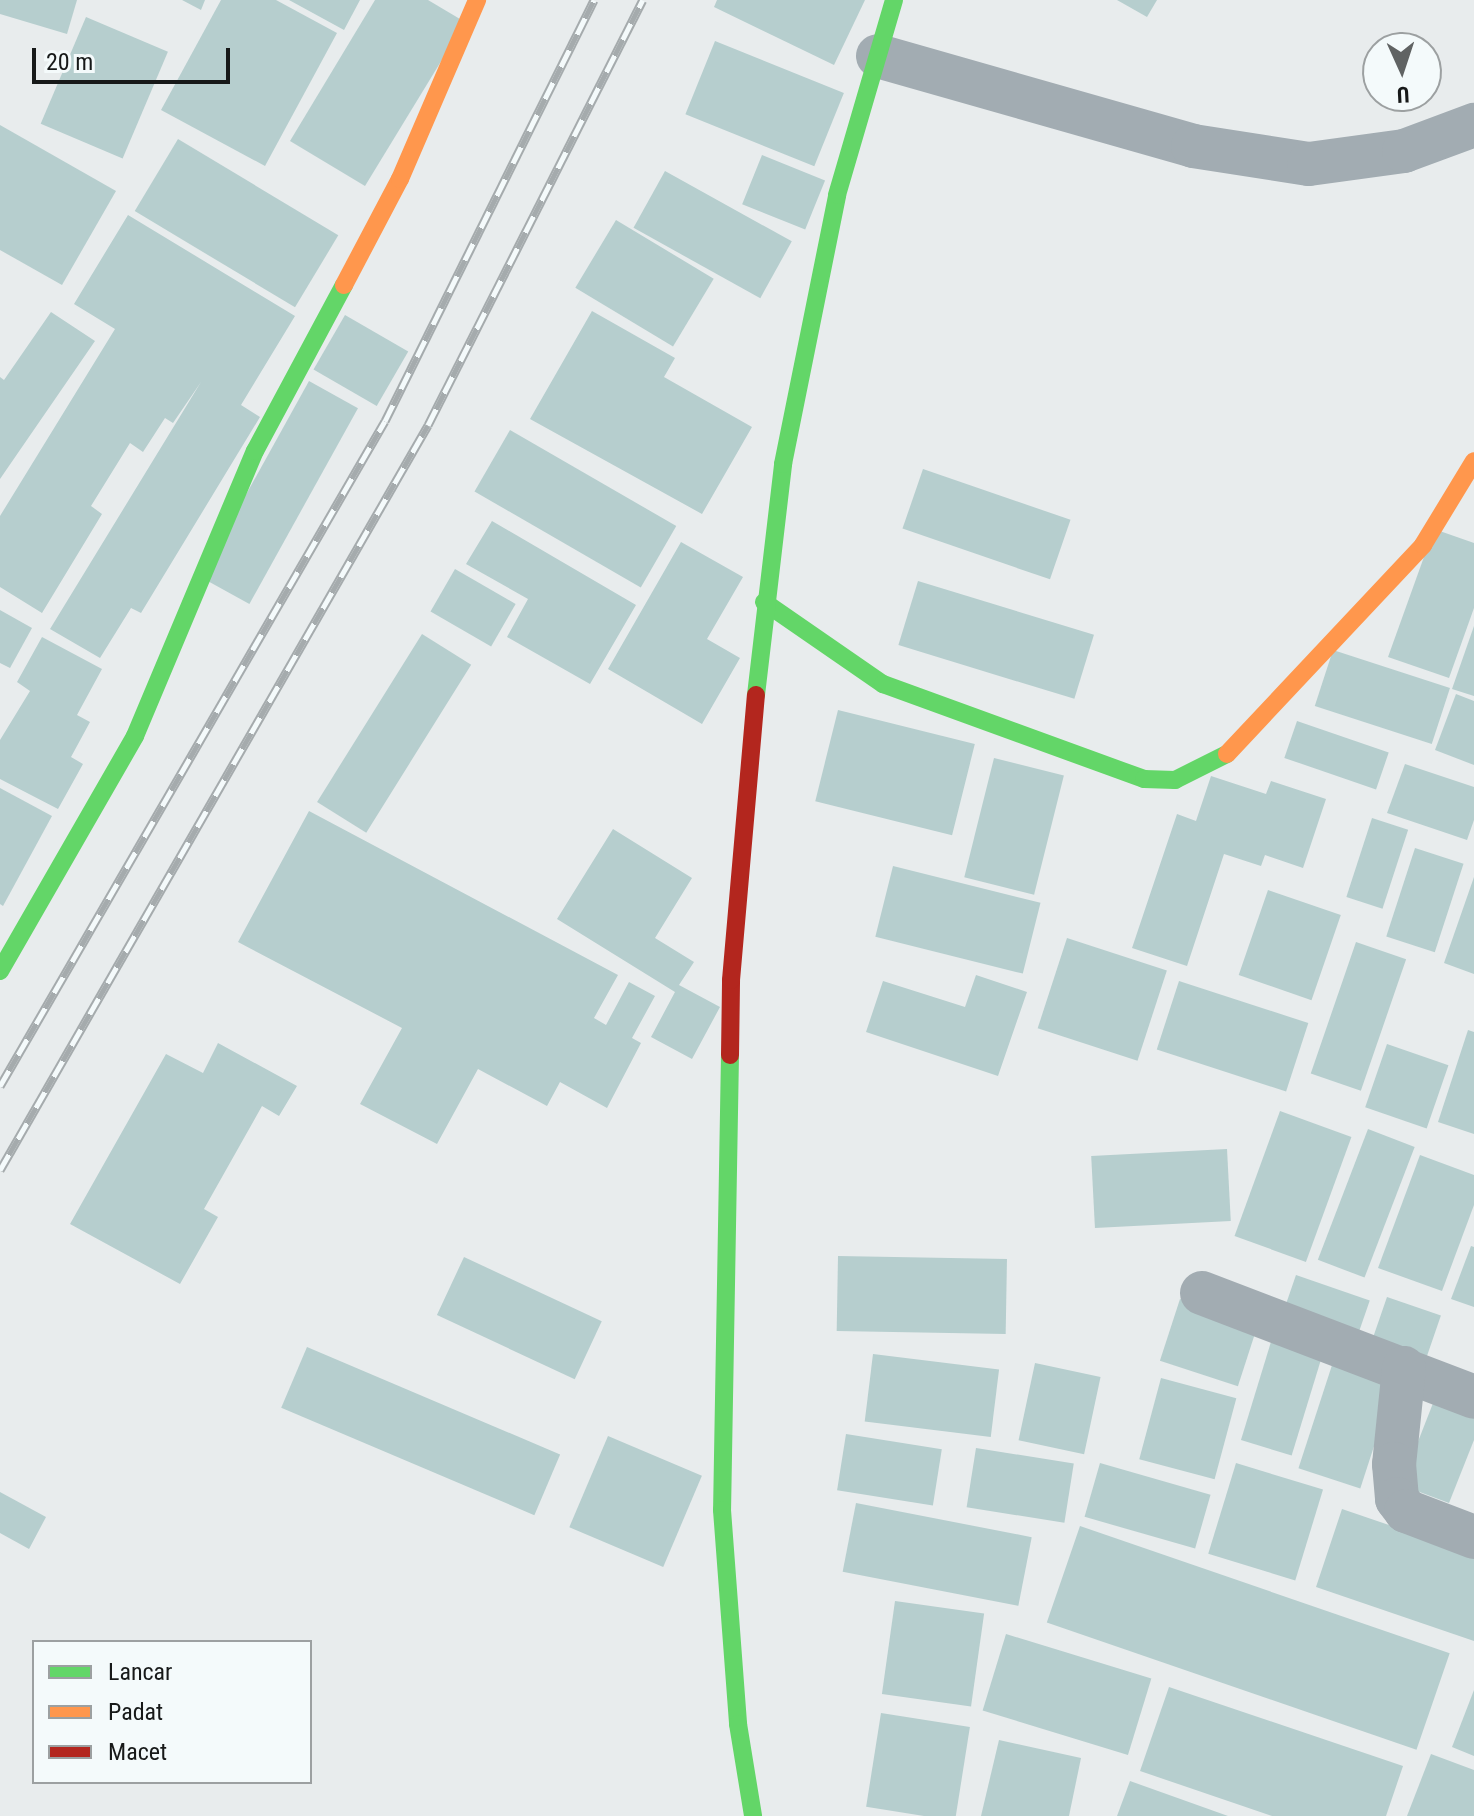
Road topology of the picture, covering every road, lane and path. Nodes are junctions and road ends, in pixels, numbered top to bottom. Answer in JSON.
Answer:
{"nodes":[{"id":1,"x":477,"y":0,"type":"edge"},
{"id":2,"x":894,"y":0,"type":"edge"},
{"id":3,"x":878,"y":56,"type":"junction"},
{"id":4,"x":1474,"y":125,"type":"edge"},
{"id":5,"x":1474,"y":461,"type":"edge"},
{"id":6,"x":764,"y":602,"type":"junction"},
{"id":7,"x":0,"y":971,"type":"edge"},
{"id":8,"x":1202,"y":1293,"type":"dead end"},
{"id":9,"x":1404,"y":1368,"type":"junction"},
{"id":10,"x":1474,"y":1397,"type":"edge"},
{"id":11,"x":1474,"y":1537,"type":"edge"},
{"id":12,"x":753,"y":1816,"type":"edge"}],
"edges":[{"from":1,"to":7,"type":"street"},
{"from":2,"to":3,"type":"street"},
{"from":3,"to":4,"type":"street"},
{"from":3,"to":6,"type":"street"},
{"from":5,"to":6,"type":"street"},
{"from":6,"to":12,"type":"street"},
{"from":8,"to":9,"type":"street"},
{"from":9,"to":10,"type":"street"},
{"from":9,"to":11,"type":"street"}]}
